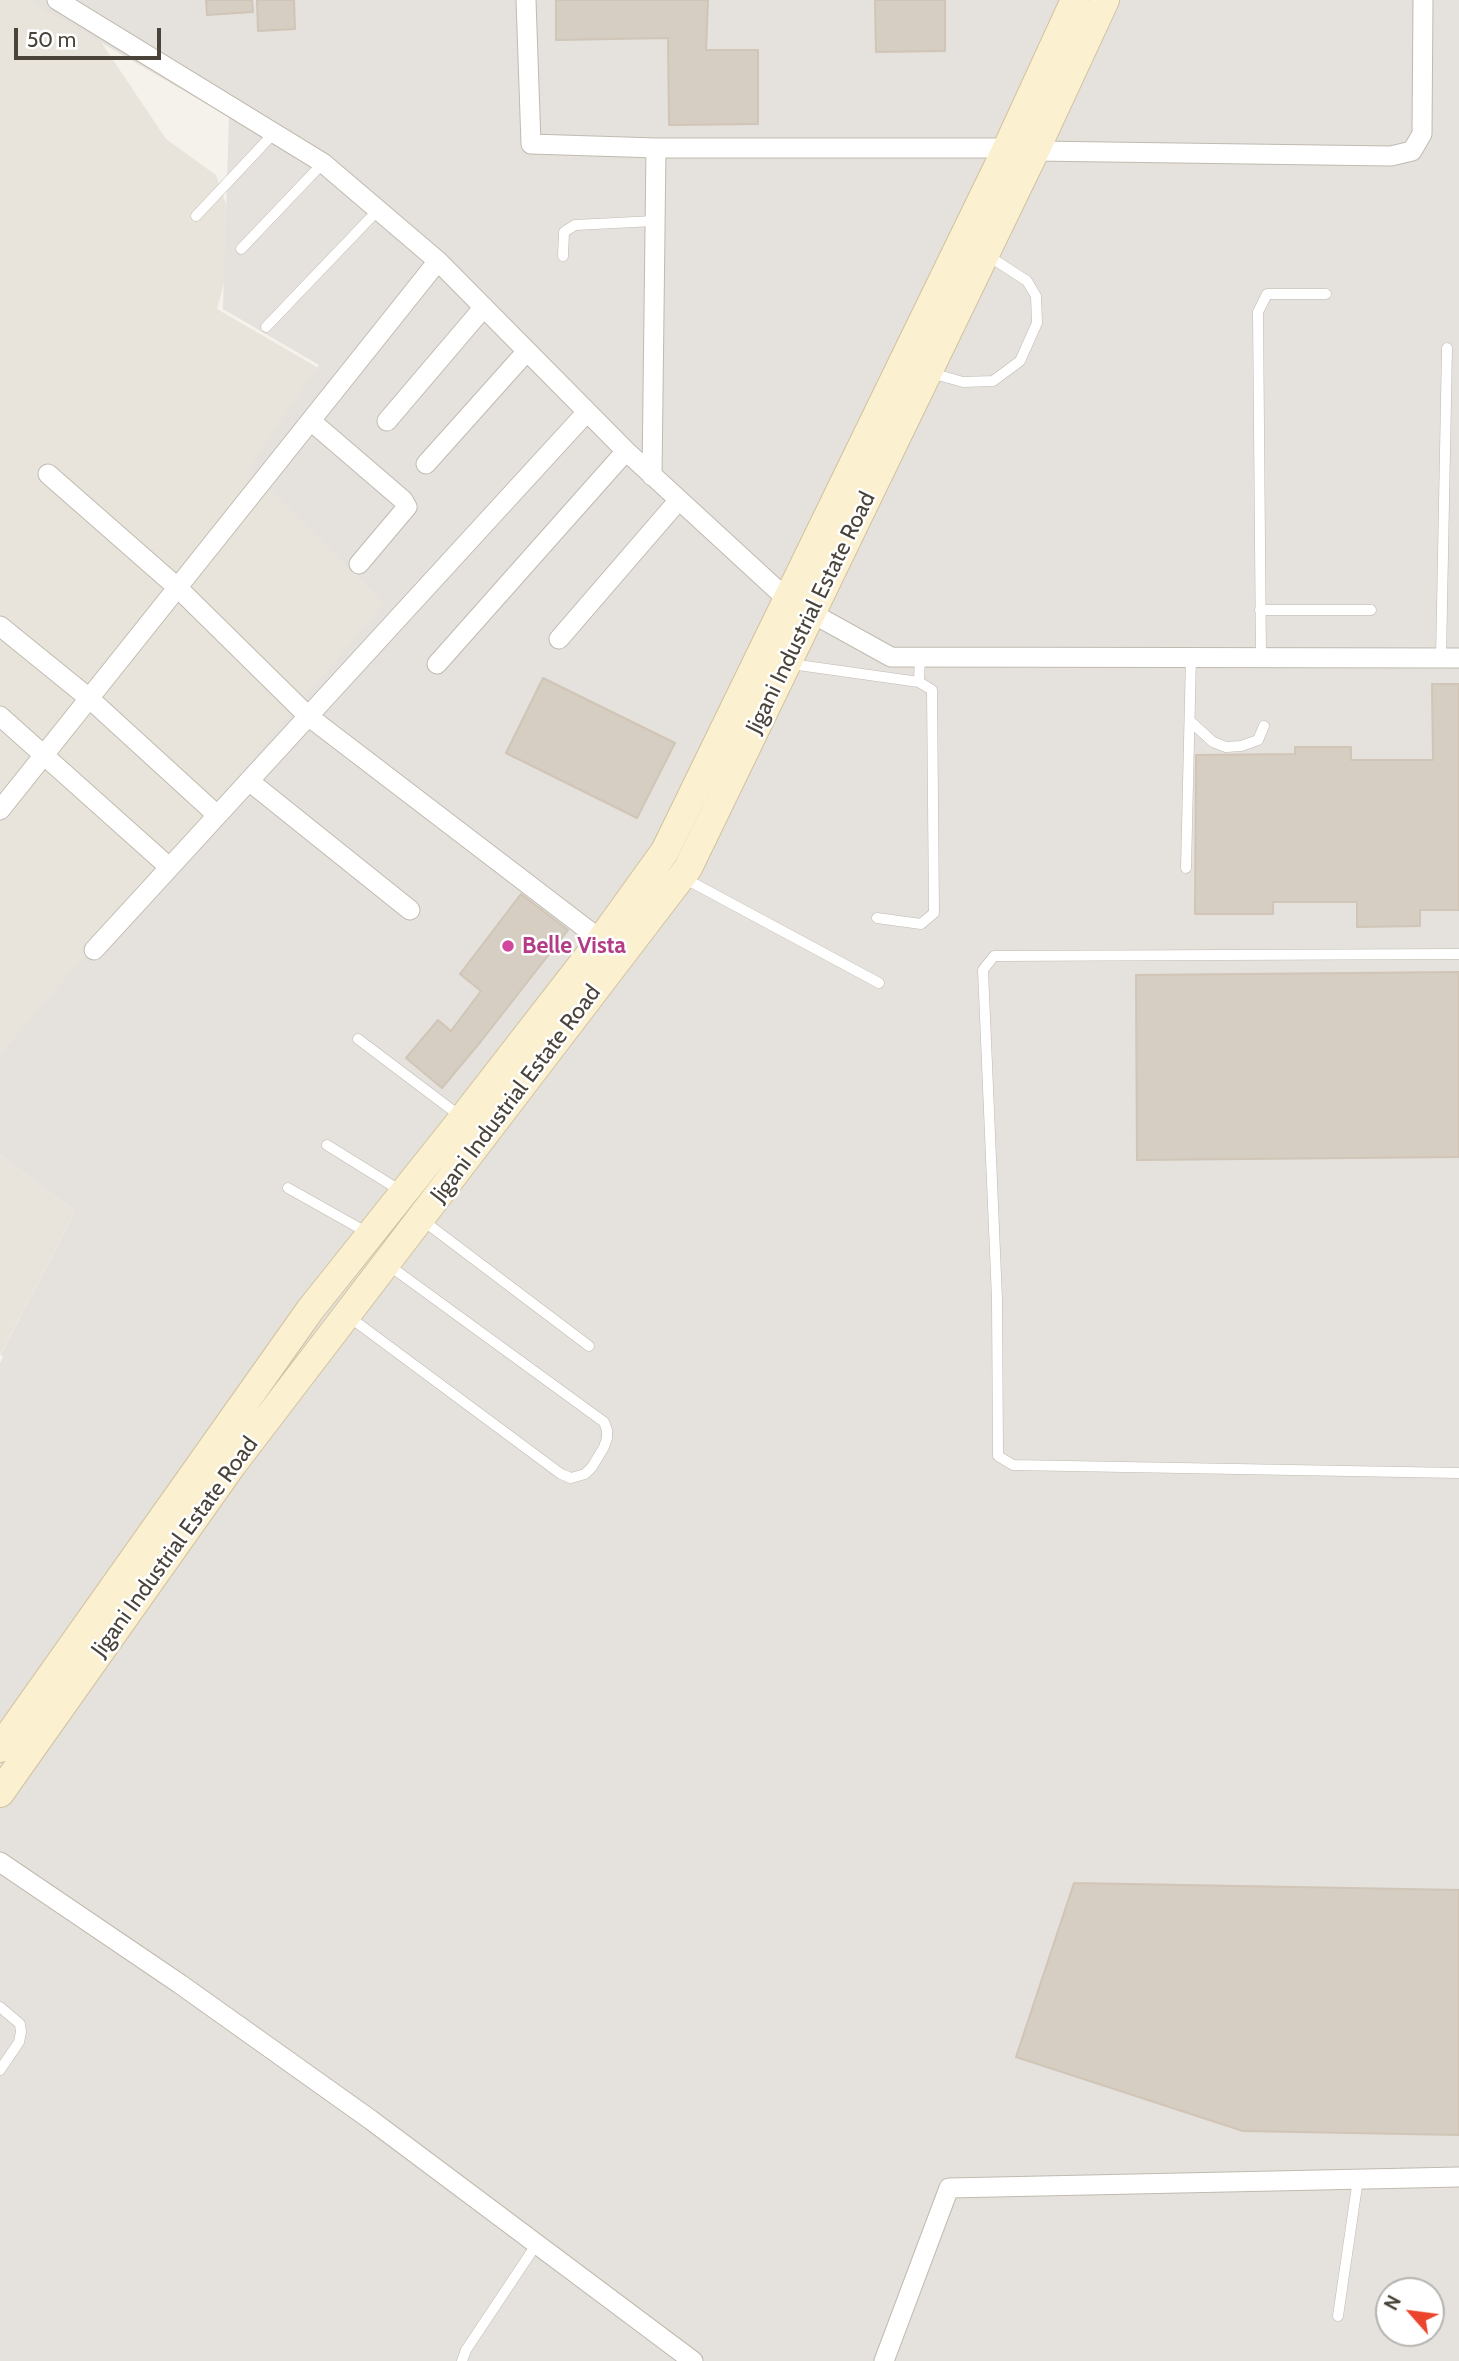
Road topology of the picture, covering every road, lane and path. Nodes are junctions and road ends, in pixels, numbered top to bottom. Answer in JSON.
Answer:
{"nodes":[{"id":1,"x":57,"y":0,"type":"edge"},
{"id":2,"x":526,"y":0,"type":"edge"},
{"id":3,"x":1075,"y":0,"type":"edge"},
{"id":4,"x":1105,"y":0,"type":"edge"},
{"id":5,"x":1423,"y":0,"type":"edge"},
{"id":6,"x":274,"y":133,"type":"junction"},
{"id":7,"x":656,"y":148,"type":"junction"},
{"id":8,"x":1021,"y":149,"type":"junction"},
{"id":9,"x":323,"y":163,"type":"junction"},
{"id":10,"x":378,"y":210,"type":"junction"},
{"id":11,"x":196,"y":216,"type":"dead end"},
{"id":12,"x":655,"y":221,"type":"junction"},
{"id":13,"x":241,"y":249,"type":"dead end"},
{"id":14,"x":984,"y":253,"type":"junction"},
{"id":15,"x":563,"y":256,"type":"dead end"},
{"id":16,"x":438,"y":261,"type":"junction"},
{"id":17,"x":1326,"y":294,"type":"dead end"},
{"id":18,"x":484,"y":307,"type":"junction"},
{"id":19,"x":266,"y":327,"type":"dead end"},
{"id":20,"x":1447,"y":348,"type":"dead end"},
{"id":21,"x":527,"y":351,"type":"junction"},
{"id":22,"x":927,"y":372,"type":"junction"},
{"id":23,"x":587,"y":412,"type":"junction"},
{"id":24,"x":311,"y":421,"type":"junction"},
{"id":25,"x":387,"y":421,"type":"dead end"},
{"id":26,"x":626,"y":451,"type":"junction"},
{"id":27,"x":426,"y":464,"type":"dead end"},
{"id":28,"x":48,"y":474,"type":"dead end"},
{"id":29,"x":652,"y":476,"type":"junction"},
{"id":30,"x":678,"y":501,"type":"junction"},
{"id":31,"x":359,"y":564,"type":"dead end"},
{"id":32,"x":178,"y":588,"type":"junction"},
{"id":33,"x":799,"y":606,"type":"junction"},
{"id":34,"x":1260,"y":610,"type":"junction"},
{"id":35,"x":1371,"y":610,"type":"dead end"},
{"id":36,"x":0,"y":626,"type":"edge"},
{"id":37,"x":559,"y":639,"type":"dead end"},
{"id":38,"x":920,"y":657,"type":"junction"},
{"id":39,"x":1191,"y":657,"type":"junction"},
{"id":40,"x":1261,"y":657,"type":"junction"},
{"id":41,"x":1450,"y":658,"type":"edge"},
{"id":42,"x":787,"y":663,"type":"junction"},
{"id":43,"x":437,"y":664,"type":"dead end"},
{"id":44,"x":919,"y":682,"type":"junction"},
{"id":45,"x":90,"y":699,"type":"junction"},
{"id":46,"x":0,"y":716,"type":"edge"},
{"id":47,"x":308,"y":716,"type":"junction"},
{"id":48,"x":1190,"y":721,"type":"junction"},
{"id":49,"x":1264,"y":726,"type":"dead end"},
{"id":50,"x":44,"y":756,"type":"junction"},
{"id":51,"x":249,"y":781,"type":"junction"},
{"id":52,"x":0,"y":810,"type":"edge"},
{"id":53,"x":217,"y":815,"type":"junction"},
{"id":54,"x":169,"y":867,"type":"junction"},
{"id":55,"x":1185,"y":868,"type":"dead end"},
{"id":56,"x":681,"y":877,"type":"junction"},
{"id":57,"x":410,"y":909,"type":"dead end"},
{"id":58,"x":877,"y":918,"type":"dead end"},
{"id":59,"x":601,"y":940,"type":"junction"},
{"id":60,"x":94,"y":950,"type":"dead end"},
{"id":61,"x":1459,"y":954,"type":"edge"},
{"id":62,"x":879,"y":983,"type":"dead end"},
{"id":63,"x":358,"y":1039,"type":"dead end"},
{"id":64,"x":463,"y":1118,"type":"junction"},
{"id":65,"x":327,"y":1145,"type":"dead end"},
{"id":66,"x":288,"y":1188,"type":"dead end"},
{"id":67,"x":404,"y":1193,"type":"junction"},
{"id":68,"x":420,"y":1219,"type":"junction"},
{"id":69,"x":371,"y":1235,"type":"junction"},
{"id":70,"x":386,"y":1264,"type":"junction"},
{"id":71,"x":346,"y":1315,"type":"junction"},
{"id":72,"x":589,"y":1346,"type":"dead end"},
{"id":73,"x":1459,"y":1473,"type":"edge"},
{"id":74,"x":0,"y":1748,"type":"edge"},
{"id":75,"x":0,"y":1793,"type":"edge"},
{"id":76,"x":0,"y":1861,"type":"edge"},
{"id":77,"x":0,"y":2007,"type":"edge"},
{"id":78,"x":0,"y":2070,"type":"edge"},
{"id":79,"x":1459,"y":2177,"type":"edge"},
{"id":80,"x":1358,"y":2179,"type":"junction"},
{"id":81,"x":536,"y":2245,"type":"junction"},
{"id":82,"x":1338,"y":2316,"type":"dead end"},
{"id":83,"x":462,"y":2361,"type":"edge"},
{"id":84,"x":693,"y":2361,"type":"edge"},
{"id":85,"x":884,"y":2361,"type":"edge"}],
"edges":[{"from":1,"to":6,"type":"street"},
{"from":2,"to":7,"type":"street"},
{"from":3,"to":8,"type":"main road","name":"Jigani Industrial Estate Road"},
{"from":4,"to":8,"type":"main road","name":"Jigani Industrial Estate Road"},
{"from":5,"to":8,"type":"street"},
{"from":6,"to":9,"type":"street"},
{"from":6,"to":11,"type":"lane"},
{"from":7,"to":8,"type":"street"},
{"from":7,"to":12,"type":"street"},
{"from":8,"to":14,"type":"main road","name":"Jigani Industrial Estate Road"},
{"from":8,"to":33,"type":"main road","name":"Jigani Industrial Estate Road"},
{"from":9,"to":10,"type":"street"},
{"from":9,"to":13,"type":"lane"},
{"from":10,"to":16,"type":"street"},
{"from":10,"to":19,"type":"lane"},
{"from":12,"to":15,"type":"lane"},
{"from":12,"to":29,"type":"street"},
{"from":14,"to":22,"type":"main road","name":"Jigani Industrial Estate Road"},
{"from":14,"to":22,"type":"lane"},
{"from":16,"to":18,"type":"street"},
{"from":16,"to":24,"type":"street"},
{"from":17,"to":34,"type":"lane"},
{"from":18,"to":21,"type":"street"},
{"from":18,"to":25,"type":"street"},
{"from":20,"to":41,"type":"lane"},
{"from":21,"to":23,"type":"street"},
{"from":21,"to":27,"type":"street"},
{"from":22,"to":33,"type":"main road","name":"Jigani Industrial Estate Road"},
{"from":23,"to":26,"type":"street"},
{"from":23,"to":47,"type":"street"},
{"from":24,"to":31,"type":"street"},
{"from":24,"to":32,"type":"street"},
{"from":26,"to":29,"type":"street"},
{"from":26,"to":43,"type":"street"},
{"from":28,"to":32,"type":"street"},
{"from":29,"to":30,"type":"street"},
{"from":30,"to":33,"type":"street"},
{"from":30,"to":37,"type":"street"},
{"from":32,"to":45,"type":"street"},
{"from":32,"to":47,"type":"street"},
{"from":33,"to":38,"type":"street"},
{"from":33,"to":42,"type":"main road","name":"Jigani Industrial Estate Road"},
{"from":33,"to":59,"type":"main road","name":"Jigani Industrial Estate Road"},
{"from":34,"to":35,"type":"lane"},
{"from":34,"to":40,"type":"lane"},
{"from":36,"to":45,"type":"street"},
{"from":38,"to":39,"type":"street"},
{"from":38,"to":44,"type":"lane"},
{"from":39,"to":40,"type":"street"},
{"from":39,"to":48,"type":"lane"},
{"from":40,"to":41,"type":"street"},
{"from":42,"to":44,"type":"lane"},
{"from":42,"to":56,"type":"main road","name":"Jigani Industrial Estate Road"},
{"from":44,"to":58,"type":"lane"},
{"from":45,"to":50,"type":"street"},
{"from":45,"to":53,"type":"street"},
{"from":46,"to":50,"type":"street"},
{"from":47,"to":51,"type":"street"},
{"from":47,"to":59,"type":"street"},
{"from":48,"to":49,"type":"lane"},
{"from":48,"to":55,"type":"lane"},
{"from":50,"to":52,"type":"street"},
{"from":50,"to":54,"type":"street"},
{"from":51,"to":53,"type":"street"},
{"from":51,"to":57,"type":"street"},
{"from":53,"to":54,"type":"street"},
{"from":54,"to":60,"type":"street"},
{"from":56,"to":62,"type":"lane"},
{"from":56,"to":68,"type":"main road","name":"Jigani Industrial Estate Road"},
{"from":59,"to":64,"type":"main road","name":"Jigani Industrial Estate Road"},
{"from":61,"to":73,"type":"lane"},
{"from":63,"to":64,"type":"lane"},
{"from":64,"to":67,"type":"main road","name":"Jigani Industrial Estate Road"},
{"from":65,"to":67,"type":"lane"},
{"from":66,"to":69,"type":"lane"},
{"from":67,"to":69,"type":"main road","name":"Jigani Industrial Estate Road"},
{"from":68,"to":70,"type":"main road","name":"Jigani Industrial Estate Road"},
{"from":68,"to":72,"type":"lane"},
{"from":69,"to":74,"type":"main road","name":"Jigani Industrial Estate Road"},
{"from":70,"to":71,"type":"main road","name":"Jigani Industrial Estate Road"},
{"from":70,"to":71,"type":"lane"},
{"from":71,"to":75,"type":"main road","name":"Jigani Industrial Estate Road"},
{"from":76,"to":81,"type":"street"},
{"from":77,"to":78,"type":"lane"},
{"from":79,"to":80,"type":"street"},
{"from":80,"to":82,"type":"lane"},
{"from":80,"to":85,"type":"street"},
{"from":81,"to":83,"type":"lane"},
{"from":81,"to":84,"type":"street"}]}
